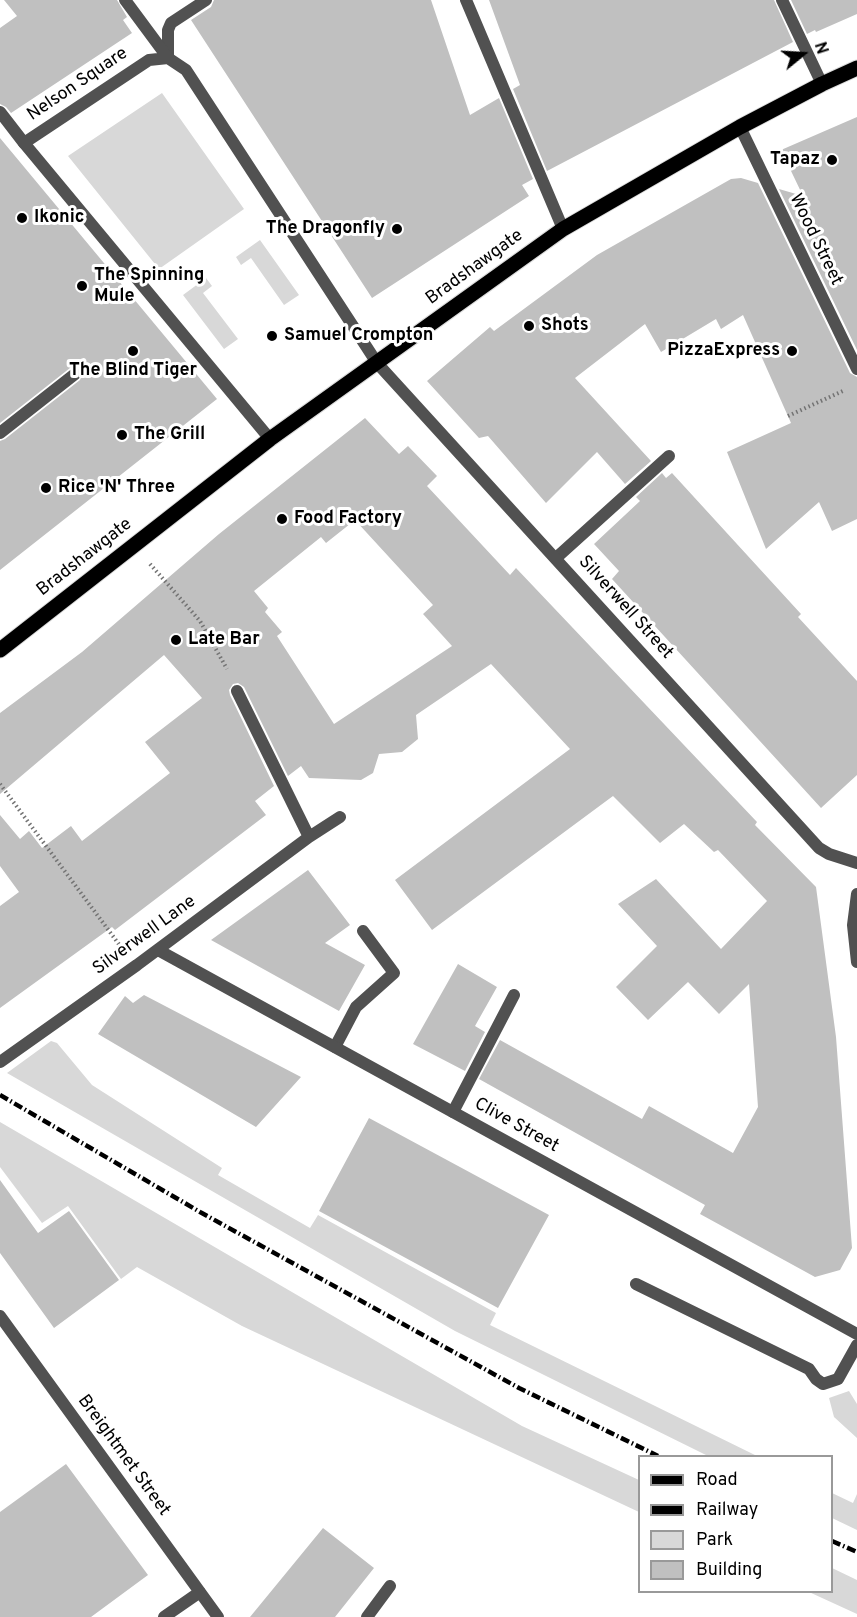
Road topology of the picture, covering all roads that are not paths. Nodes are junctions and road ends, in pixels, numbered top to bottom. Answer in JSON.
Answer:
{"nodes":[{"id":1,"x":125,"y":0,"type":"edge"},
{"id":2,"x":206,"y":0,"type":"edge"},
{"id":3,"x":466,"y":0,"type":"edge"},
{"id":4,"x":782,"y":0,"type":"edge"},
{"id":5,"x":168,"y":58,"type":"junction"},
{"id":6,"x":857,"y":68,"type":"edge"},
{"id":7,"x":822,"y":84,"type":"junction"},
{"id":8,"x":0,"y":112,"type":"edge"},
{"id":9,"x":740,"y":127,"type":"junction"},
{"id":10,"x":24,"y":143,"type":"junction"},
{"id":11,"x":563,"y":229,"type":"junction"},
{"id":12,"x":378,"y":363,"type":"junction"},
{"id":13,"x":857,"y":369,"type":"edge"},
{"id":14,"x":75,"y":374,"type":"dead end"},
{"id":15,"x":0,"y":433,"type":"edge"},
{"id":16,"x":270,"y":439,"type":"junction"},
{"id":17,"x":669,"y":456,"type":"dead end"},
{"id":18,"x":556,"y":558,"type":"junction"},
{"id":19,"x":0,"y":650,"type":"edge"},
{"id":20,"x":237,"y":692,"type":"road end"},
{"id":21,"x":340,"y":817,"type":"dead end"},
{"id":22,"x":309,"y":837,"type":"junction"},
{"id":23,"x":857,"y":863,"type":"edge"},
{"id":24,"x":857,"y":894,"type":"edge"},
{"id":25,"x":363,"y":931,"type":"dead end"},
{"id":26,"x":158,"y":950,"type":"junction"},
{"id":27,"x":857,"y":962,"type":"edge"},
{"id":28,"x":514,"y":995,"type":"dead end"},
{"id":29,"x":335,"y":1047,"type":"junction"},
{"id":30,"x":0,"y":1062,"type":"edge"},
{"id":31,"x":453,"y":1112,"type":"junction"},
{"id":32,"x":636,"y":1284,"type":"dead end"},
{"id":33,"x":0,"y":1316,"type":"edge"},
{"id":34,"x":857,"y":1334,"type":"edge"},
{"id":35,"x":857,"y":1345,"type":"edge"},
{"id":36,"x":390,"y":1586,"type":"dead end"},
{"id":37,"x":200,"y":1592,"type":"junction"},
{"id":38,"x":164,"y":1617,"type":"edge"},
{"id":39,"x":218,"y":1617,"type":"edge"},
{"id":40,"x":367,"y":1617,"type":"edge"}],
"edges":[{"from":1,"to":5,"type":"street"},
{"from":2,"to":5,"type":"street"},
{"from":3,"to":11,"type":"street"},
{"from":4,"to":7,"type":"street"},
{"from":5,"to":10,"type":"street","name":"Nelson Square"},
{"from":5,"to":12,"type":"street"},
{"from":6,"to":7,"type":"main road","name":"Bradshawgate"},
{"from":7,"to":9,"type":"main road","name":"Bradshawgate"},
{"from":8,"to":10,"type":"street"},
{"from":9,"to":11,"type":"main road","name":"Bradshawgate"},
{"from":9,"to":13,"type":"street","name":"Wood Street"},
{"from":10,"to":16,"type":"street","name":"Nelson Square"},
{"from":11,"to":12,"type":"main road","name":"Bradshawgate"},
{"from":12,"to":16,"type":"main road","name":"Bradshawgate"},
{"from":12,"to":18,"type":"street","name":"Silverwell Street"},
{"from":14,"to":15,"type":"street"},
{"from":16,"to":19,"type":"main road","name":"Bradshawgate"},
{"from":17,"to":18,"type":"street"},
{"from":18,"to":23,"type":"street","name":"Silverwell Street"},
{"from":20,"to":22,"type":"street"},
{"from":21,"to":22,"type":"street","name":"Silverwell Lane"},
{"from":22,"to":26,"type":"street","name":"Silverwell Lane"},
{"from":24,"to":27,"type":"street"},
{"from":25,"to":29,"type":"street"},
{"from":26,"to":29,"type":"street","name":"Clive Street"},
{"from":26,"to":30,"type":"street","name":"Silverwell Lane"},
{"from":28,"to":31,"type":"street"},
{"from":29,"to":31,"type":"street","name":"Clive Street"},
{"from":31,"to":34,"type":"street","name":"Clive Street"},
{"from":32,"to":35,"type":"street"},
{"from":33,"to":37,"type":"street","name":"Breightmet Street"},
{"from":36,"to":40,"type":"street"},
{"from":37,"to":38,"type":"street"},
{"from":37,"to":39,"type":"street","name":"Breightmet Street"}]}
